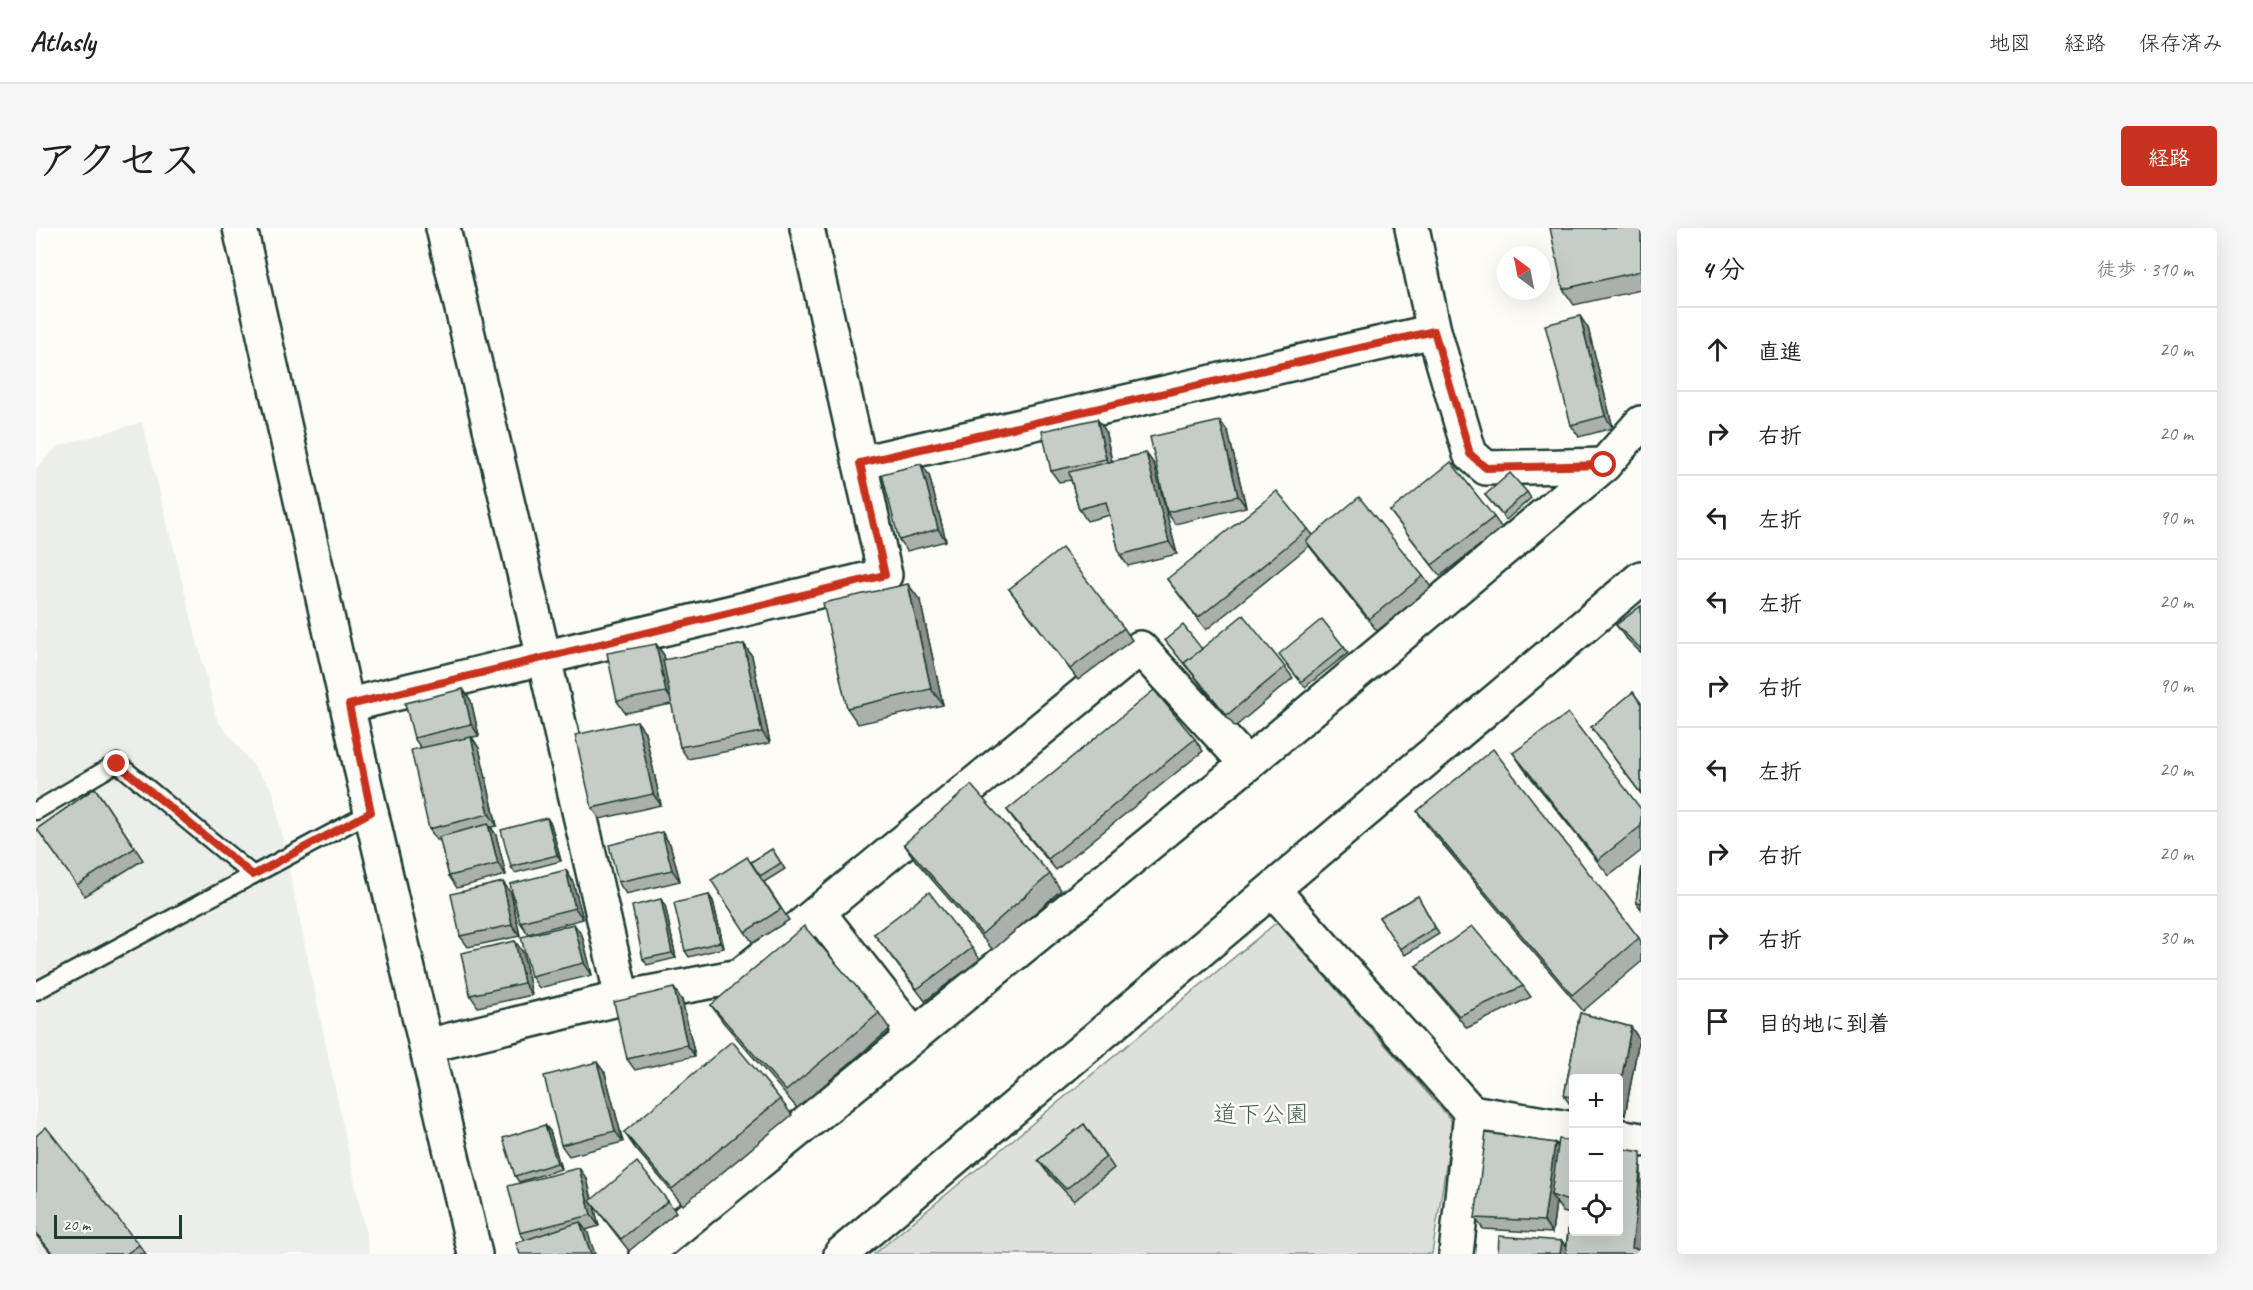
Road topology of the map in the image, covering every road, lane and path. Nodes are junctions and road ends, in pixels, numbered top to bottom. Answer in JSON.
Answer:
{"nodes":[{"id":1,"x":240,"y":228,"type":"edge"},
{"id":2,"x":443,"y":228,"type":"edge"},
{"id":3,"x":807,"y":228,"type":"edge"},
{"id":4,"x":1412,"y":228,"type":"edge"},
{"id":5,"x":1434,"y":331,"type":"junction"},
{"id":6,"x":1641,"y":423,"type":"edge"},
{"id":7,"x":860,"y":463,"type":"junction"},
{"id":8,"x":1604,"y":465,"type":"junction"},
{"id":9,"x":1641,"y":578,"type":"edge"},
{"id":10,"x":544,"y":658,"type":"junction"},
{"id":11,"x":349,"y":705,"type":"junction"},
{"id":12,"x":1247,"y":764,"type":"junction"},
{"id":13,"x":36,"y":811,"type":"edge"},
{"id":14,"x":371,"y":812,"type":"junction"},
{"id":15,"x":253,"y":875,"type":"junction"},
{"id":16,"x":1273,"y":890,"type":"junction"},
{"id":17,"x":818,"y":912,"type":"junction"},
{"id":18,"x":37,"y":987,"type":"edge"},
{"id":19,"x":622,"y":998,"type":"junction"},
{"id":20,"x":914,"y":1035,"type":"junction"},
{"id":21,"x":426,"y":1046,"type":"junction"},
{"id":22,"x":1471,"y":1112,"type":"junction"},
{"id":23,"x":1569,"y":1128,"type":"edge"},
{"id":24,"x":1623,"y":1137,"type":"edge"},
{"id":25,"x":1641,"y":1140,"type":"edge"},
{"id":26,"x":847,"y":1252,"type":"edge"},
{"id":27,"x":475,"y":1254,"type":"edge"},
{"id":28,"x":646,"y":1254,"type":"edge"},
{"id":29,"x":1456,"y":1254,"type":"edge"}],
"edges":[{"from":1,"to":11,"type":"street"},
{"from":2,"to":10,"type":"street"},
{"from":3,"to":7,"type":"street"},
{"from":4,"to":5,"type":"street"},
{"from":5,"to":7,"type":"street"},
{"from":5,"to":8,"type":"street"},
{"from":6,"to":8,"type":"street"},
{"from":7,"to":10,"type":"street"},
{"from":8,"to":12,"type":"street"},
{"from":9,"to":16,"type":"street"},
{"from":10,"to":11,"type":"street"},
{"from":10,"to":19,"type":"street"},
{"from":11,"to":14,"type":"street"},
{"from":12,"to":17,"type":"street"},
{"from":12,"to":20,"type":"street"},
{"from":13,"to":15,"type":"lane"},
{"from":14,"to":15,"type":"lane"},
{"from":14,"to":21,"type":"street"},
{"from":15,"to":18,"type":"lane"},
{"from":16,"to":22,"type":"street"},
{"from":16,"to":26,"type":"street"},
{"from":17,"to":19,"type":"street"},
{"from":17,"to":20,"type":"street"},
{"from":19,"to":21,"type":"street"},
{"from":20,"to":28,"type":"street"},
{"from":21,"to":27,"type":"street"},
{"from":22,"to":23,"type":"street"},
{"from":22,"to":29,"type":"street"},
{"from":24,"to":25,"type":"street"}]}
